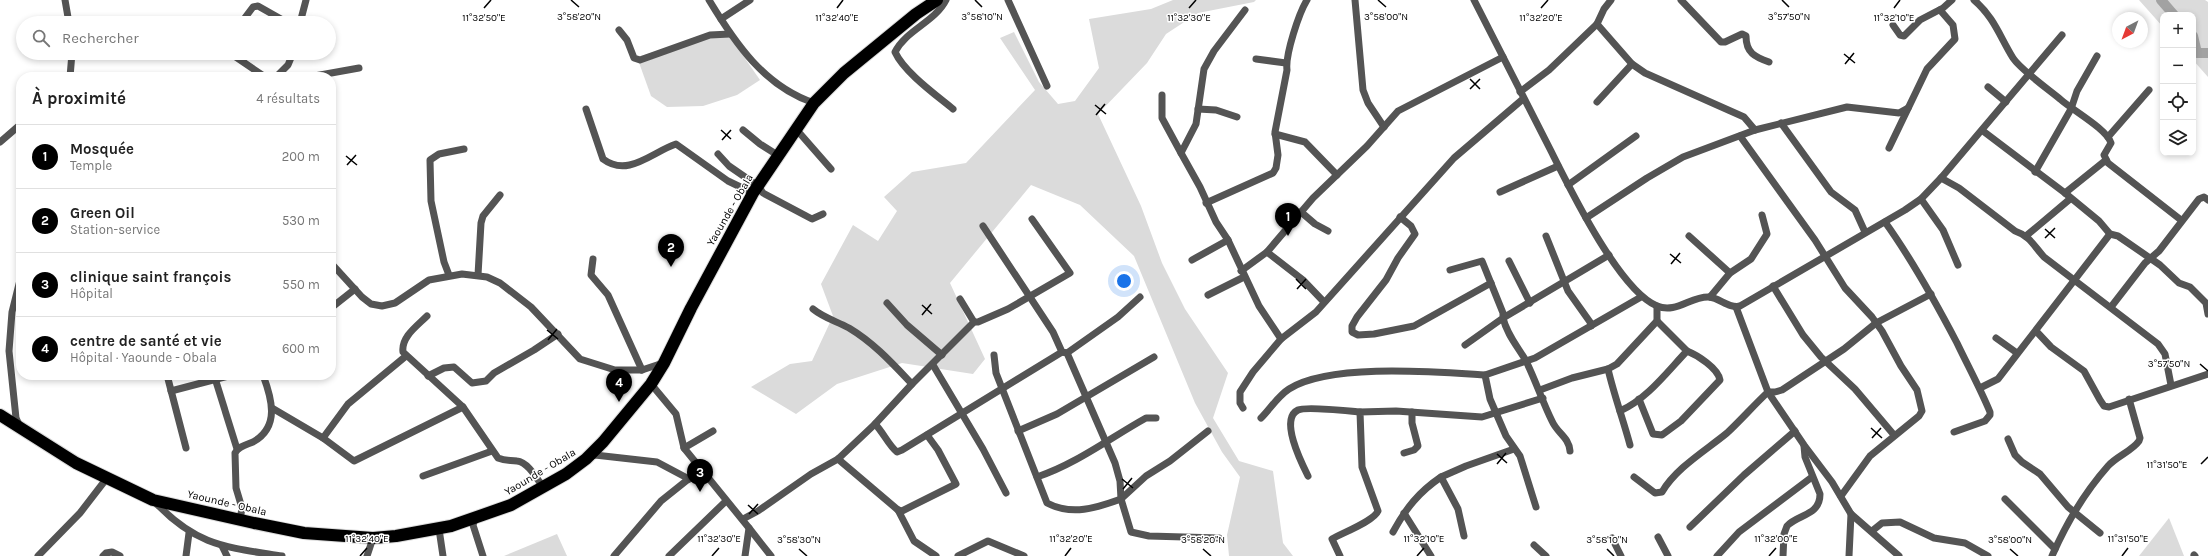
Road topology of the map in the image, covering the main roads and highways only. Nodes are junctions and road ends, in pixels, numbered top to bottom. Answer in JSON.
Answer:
{"nodes":[{"id":1,"x":937,"y":0,"type":"edge"},
{"id":2,"x":0,"y":415,"type":"edge"}],
"edges":[{"from":1,"to":2,"type":"highway","name":"Yaounde - Obala"}]}
